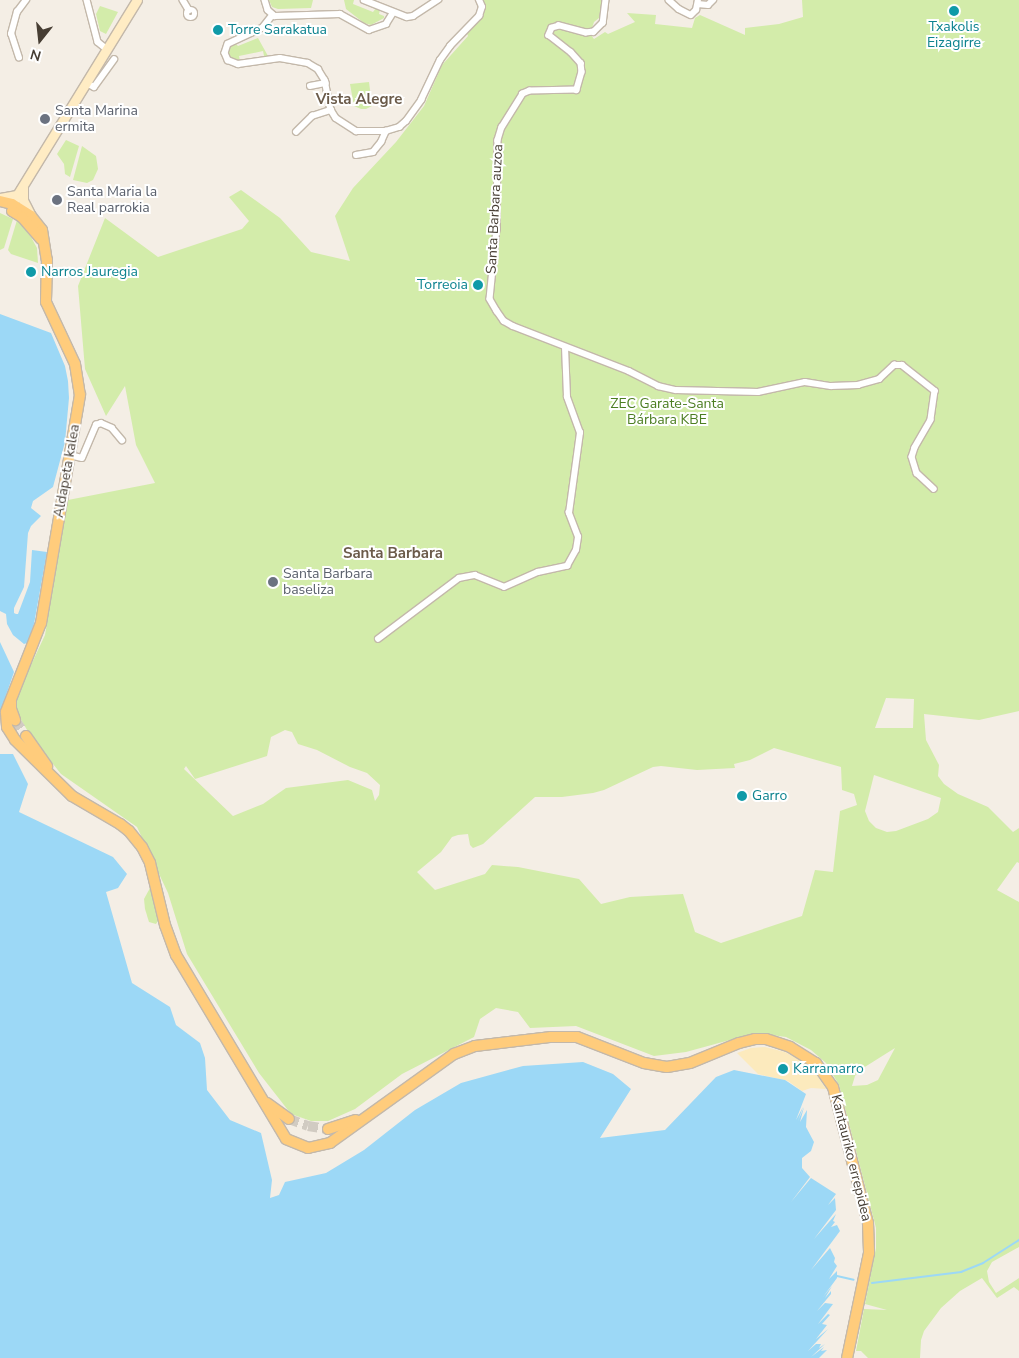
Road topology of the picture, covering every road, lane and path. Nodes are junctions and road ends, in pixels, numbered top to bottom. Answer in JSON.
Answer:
{"nodes":[{"id":1,"x":26,"y":0,"type":"edge"},
{"id":2,"x":87,"y":0,"type":"edge"},
{"id":3,"x":137,"y":0,"type":"edge"},
{"id":4,"x":184,"y":0,"type":"edge"},
{"id":5,"x":265,"y":0,"type":"edge"},
{"id":6,"x":364,"y":0,"type":"edge"},
{"id":7,"x":438,"y":0,"type":"edge"},
{"id":8,"x":479,"y":0,"type":"edge"},
{"id":9,"x":606,"y":0,"type":"edge"},
{"id":10,"x":668,"y":0,"type":"edge"},
{"id":11,"x":713,"y":0,"type":"edge"},
{"id":12,"x":698,"y":2,"type":"edge"},
{"id":13,"x":189,"y":10,"type":"dead end"},
{"id":14,"x":393,"y":12,"type":"junction"},
{"id":15,"x":273,"y":15,"type":"junction"},
{"id":16,"x":108,"y":50,"type":"junction"},
{"id":17,"x":18,"y":58,"type":"dead end"},
{"id":18,"x":114,"y":59,"type":"dead end"},
{"id":19,"x":87,"y":83,"type":"junction"},
{"id":20,"x":326,"y":83,"type":"junction"},
{"id":21,"x":310,"y":86,"type":"dead end"},
{"id":22,"x":331,"y":110,"type":"junction"},
{"id":23,"x":386,"y":131,"type":"junction"},
{"id":24,"x":296,"y":132,"type":"dead end"},
{"id":25,"x":356,"y":155,"type":"dead end"},
{"id":26,"x":0,"y":202,"type":"edge"},
{"id":27,"x":17,"y":205,"type":"junction"},
{"id":28,"x":46,"y":246,"type":"junction"},
{"id":29,"x":565,"y":348,"type":"junction"},
{"id":30,"x":122,"y":440,"type":"dead end"},
{"id":31,"x":70,"y":455,"type":"junction"},
{"id":32,"x":934,"y":489,"type":"dead end"},
{"id":33,"x":378,"y":639,"type":"dead end"},
{"id":34,"x":12,"y":696,"type":"junction"},
{"id":35,"x":15,"y":720,"type":"tunnel mouth"},
{"id":36,"x":26,"y":736,"type":"tunnel mouth"},
{"id":37,"x":61,"y":785,"type":"junction"},
{"id":38,"x":258,"y":1093,"type":"junction"},
{"id":39,"x":362,"y":1118,"type":"junction"},
{"id":40,"x":289,"y":1119,"type":"tunnel mouth"},
{"id":41,"x":328,"y":1128,"type":"tunnel mouth"},
{"id":42,"x":847,"y":1358,"type":"edge"}],
"edges":[{"from":1,"to":17,"type":"street"},
{"from":2,"to":16,"type":"street"},
{"from":3,"to":16,"type":"main road"},
{"from":4,"to":13,"type":"street"},
{"from":5,"to":15,"type":"street"},
{"from":6,"to":14,"type":"street"},
{"from":7,"to":14,"type":"street"},
{"from":8,"to":23,"type":"street"},
{"from":9,"to":29,"type":"street","name":"Santa Barbara auzoa"},
{"from":10,"to":12,"type":"street"},
{"from":11,"to":12,"type":"street"},
{"from":14,"to":15,"type":"street"},
{"from":15,"to":20,"type":"street"},
{"from":16,"to":19,"type":"main road"},
{"from":18,"to":19,"type":"street"},
{"from":19,"to":27,"type":"main road"},
{"from":20,"to":21,"type":"street"},
{"from":20,"to":22,"type":"street"},
{"from":22,"to":23,"type":"street"},
{"from":22,"to":24,"type":"street"},
{"from":23,"to":25,"type":"street"},
{"from":26,"to":27,"type":"highway"},
{"from":26,"to":27,"type":"main road"},
{"from":27,"to":28,"type":"highway"},
{"from":27,"to":28,"type":"highway"},
{"from":28,"to":31,"type":"highway","name":"Aldapeta kalea"},
{"from":29,"to":32,"type":"street","name":"Santa Barbara auzoa"},
{"from":29,"to":33,"type":"street"},
{"from":30,"to":31,"type":"street"},
{"from":31,"to":34,"type":"highway","name":"Aldapeta kalea"},
{"from":34,"to":35,"type":"highway"},
{"from":34,"to":37,"type":"highway","name":"Aldapeta kalea"},
{"from":36,"to":37,"type":"highway"},
{"from":37,"to":38,"type":"highway"},
{"from":38,"to":39,"type":"highway","name":"Kantauriko errepidea"},
{"from":38,"to":40,"type":"highway"},
{"from":39,"to":41,"type":"highway"},
{"from":39,"to":42,"type":"highway","name":"Kantauriko errepidea"}]}
